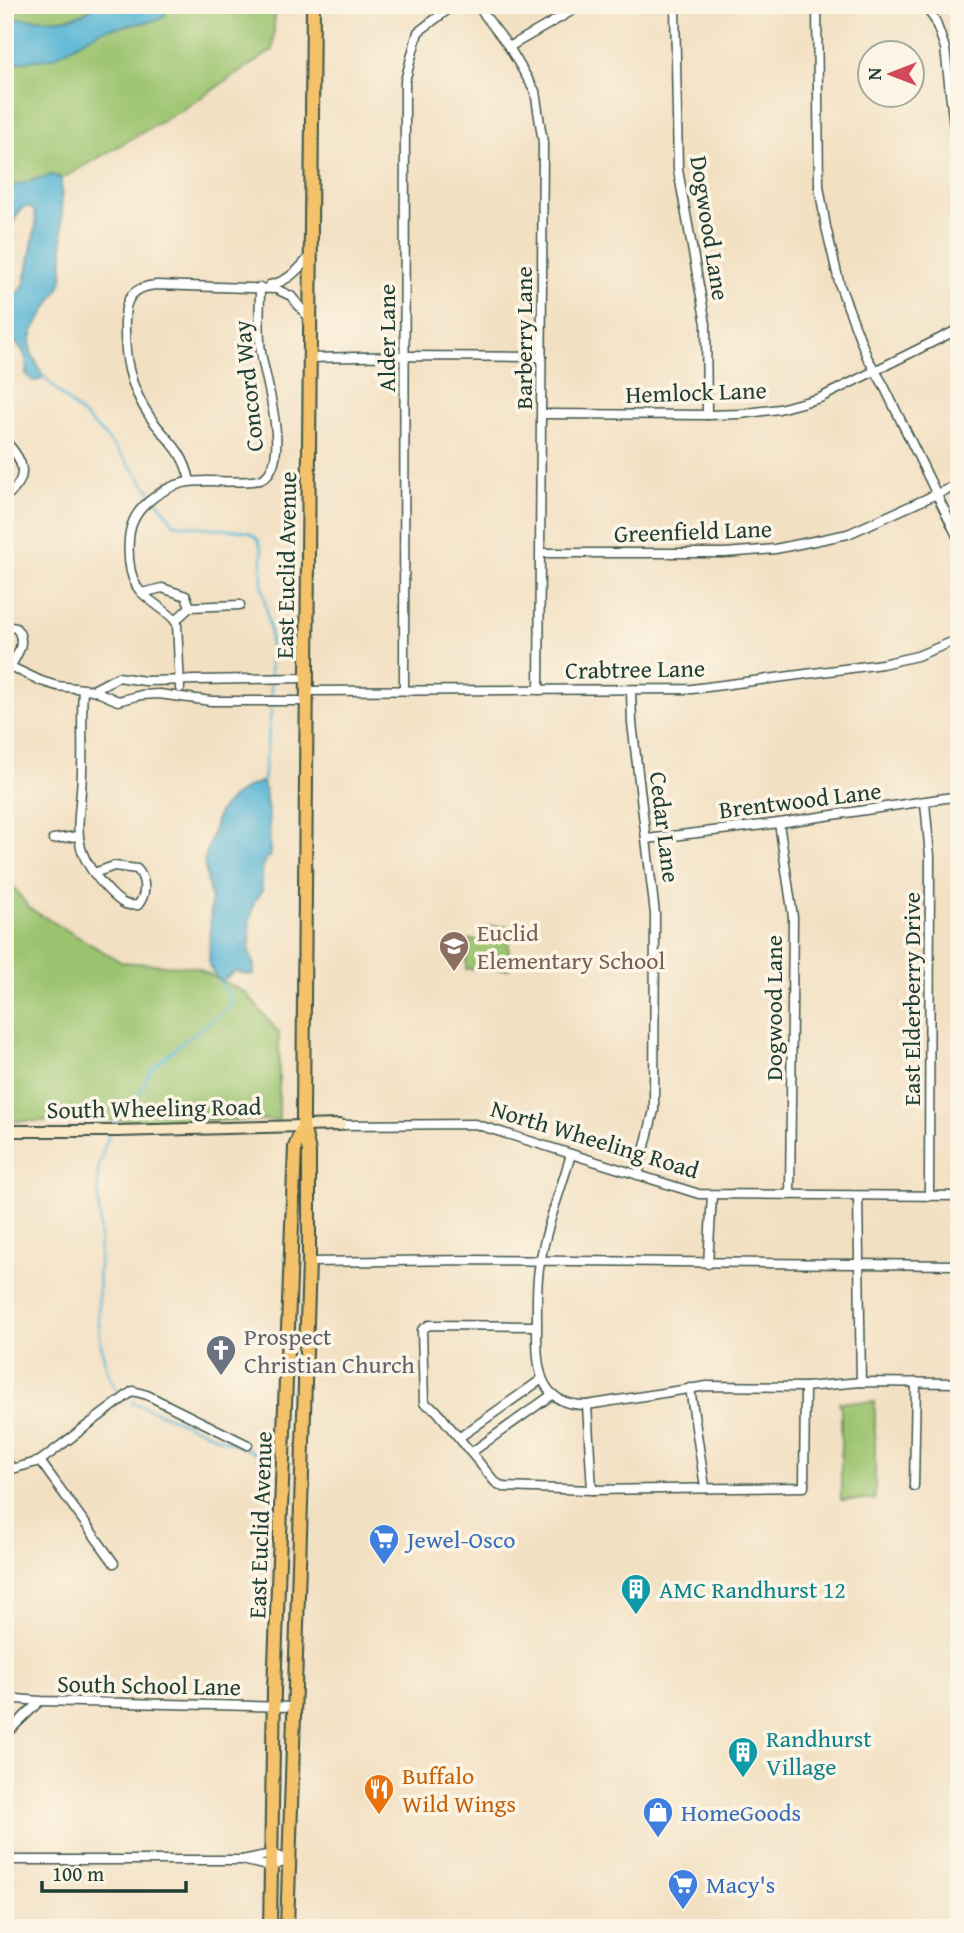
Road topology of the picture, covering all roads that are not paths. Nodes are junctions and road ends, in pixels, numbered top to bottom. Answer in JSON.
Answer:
{"nodes":[{"id":1,"x":313,"y":5,"type":"edge"},
{"id":2,"x":454,"y":5,"type":"edge"},
{"id":3,"x":477,"y":5,"type":"edge"},
{"id":4,"x":582,"y":5,"type":"edge"},
{"id":5,"x":676,"y":5,"type":"edge"},
{"id":6,"x":817,"y":5,"type":"edge"},
{"id":7,"x":923,"y":5,"type":"edge"},
{"id":8,"x":509,"y":47,"type":"junction"},
{"id":9,"x":959,"y":171,"type":"edge"},
{"id":10,"x":311,"y":255,"type":"junction"},
{"id":11,"x":260,"y":287,"type":"junction"},
{"id":12,"x":310,"y":320,"type":"junction"},
{"id":13,"x":959,"y":329,"type":"edge"},
{"id":14,"x":406,"y":356,"type":"junction"},
{"id":15,"x":542,"y":357,"type":"junction"},
{"id":16,"x":310,"y":358,"type":"junction"},
{"id":17,"x":875,"y":371,"type":"junction"},
{"id":18,"x":543,"y":414,"type":"junction"},
{"id":19,"x":707,"y":415,"type":"junction"},
{"id":20,"x":5,"y":441,"type":"edge"},
{"id":21,"x":190,"y":481,"type":"junction"},
{"id":22,"x":959,"y":484,"type":"edge"},
{"id":23,"x":936,"y":495,"type":"junction"},
{"id":24,"x":5,"y":497,"type":"edge"},
{"id":25,"x":959,"y":540,"type":"edge"},
{"id":26,"x":542,"y":553,"type":"junction"},
{"id":27,"x":142,"y":593,"type":"junction"},
{"id":28,"x":240,"y":605,"type":"dead end"},
{"id":29,"x":190,"y":607,"type":"junction"},
{"id":30,"x":175,"y":621,"type":"junction"},
{"id":31,"x":5,"y":626,"type":"edge"},
{"id":32,"x":959,"y":639,"type":"edge"},
{"id":33,"x":8,"y":665,"type":"edge"},
{"id":34,"x":180,"y":684,"type":"junction"},
{"id":35,"x":88,"y":690,"type":"junction"},
{"id":36,"x":306,"y":690,"type":"junction"},
{"id":37,"x":404,"y":690,"type":"junction"},
{"id":38,"x":539,"y":690,"type":"junction"},
{"id":39,"x":631,"y":691,"type":"junction"},
{"id":40,"x":959,"y":796,"type":"edge"},
{"id":41,"x":925,"y":803,"type":"junction"},
{"id":42,"x":779,"y":823,"type":"junction"},
{"id":43,"x":78,"y":836,"type":"junction"},
{"id":44,"x":53,"y":839,"type":"dead end"},
{"id":45,"x":647,"y":839,"type":"junction"},
{"id":46,"x":94,"y":873,"type":"junction"},
{"id":47,"x":340,"y":1125,"type":"joint"},
{"id":48,"x":303,"y":1126,"type":"junction"},
{"id":49,"x":5,"y":1131,"type":"edge"},
{"id":50,"x":571,"y":1154,"type":"junction"},
{"id":51,"x":638,"y":1175,"type":"junction"},
{"id":52,"x":712,"y":1195,"type":"junction"},
{"id":53,"x":790,"y":1195,"type":"junction"},
{"id":54,"x":929,"y":1196,"type":"junction"},
{"id":55,"x":959,"y":1196,"type":"edge"},
{"id":56,"x":858,"y":1197,"type":"junction"},
{"id":57,"x":309,"y":1262,"type":"junction"},
{"id":58,"x":540,"y":1262,"type":"junction"},
{"id":59,"x":708,"y":1264,"type":"junction"},
{"id":60,"x":859,"y":1265,"type":"junction"},
{"id":61,"x":959,"y":1265,"type":"edge"},
{"id":62,"x":537,"y":1326,"type":"junction"},
{"id":63,"x":542,"y":1379,"type":"junction"},
{"id":64,"x":861,"y":1382,"type":"junction"},
{"id":65,"x":916,"y":1382,"type":"junction"},
{"id":66,"x":959,"y":1383,"type":"edge"},
{"id":67,"x":805,"y":1387,"type":"junction"},
{"id":68,"x":690,"y":1388,"type":"junction"},
{"id":69,"x":553,"y":1394,"type":"junction"},
{"id":70,"x":587,"y":1405,"type":"junction"},
{"id":71,"x":460,"y":1437,"type":"junction"},
{"id":72,"x":248,"y":1445,"type":"dead end"},
{"id":73,"x":471,"y":1452,"type":"junction"},
{"id":74,"x":5,"y":1458,"type":"edge"},
{"id":75,"x":40,"y":1461,"type":"junction"},
{"id":76,"x":9,"y":1473,"type":"edge"},
{"id":77,"x":914,"y":1486,"type":"dead end"},
{"id":78,"x":705,"y":1487,"type":"junction"},
{"id":79,"x":592,"y":1490,"type":"junction"},
{"id":80,"x":114,"y":1563,"type":"dead end"},
{"id":81,"x":5,"y":1698,"type":"edge"},
{"id":82,"x":40,"y":1701,"type":"junction"},
{"id":83,"x":274,"y":1707,"type":"junction"},
{"id":84,"x":293,"y":1707,"type":"junction"},
{"id":85,"x":5,"y":1735,"type":"edge"},
{"id":86,"x":5,"y":1860,"type":"edge"},
{"id":87,"x":288,"y":1860,"type":"junction"},
{"id":88,"x":272,"y":1861,"type":"junction"},
{"id":89,"x":270,"y":1928,"type":"edge"},
{"id":90,"x":287,"y":1928,"type":"edge"}],
"edges":[{"from":1,"to":10,"type":"main road","name":"East Euclid Avenue"},
{"from":2,"to":14,"type":"street","name":"Alder Lane"},
{"from":3,"to":8,"type":"street","name":"Barberry Lane"},
{"from":4,"to":8,"type":"street"},
{"from":5,"to":19,"type":"street","name":"Dogwood Lane"},
{"from":6,"to":17,"type":"street"},
{"from":7,"to":9,"type":"street"},
{"from":8,"to":15,"type":"street","name":"Barberry Lane"},
{"from":10,"to":11,"type":"street"},
{"from":10,"to":12,"type":"main road","name":"East Euclid Avenue"},
{"from":11,"to":12,"type":"street"},
{"from":11,"to":21,"type":"street","name":"Concord Way"},
{"from":11,"to":21,"type":"street"},
{"from":12,"to":16,"type":"main road","name":"East Euclid Avenue"},
{"from":13,"to":17,"type":"street","name":"Hemlock Lane"},
{"from":14,"to":15,"type":"street"},
{"from":14,"to":16,"type":"street"},
{"from":14,"to":37,"type":"street","name":"Alder Lane"},
{"from":15,"to":18,"type":"street","name":"Barberry Lane"},
{"from":16,"to":36,"type":"main road","name":"East Euclid Avenue"},
{"from":17,"to":19,"type":"street","name":"Hemlock Lane"},
{"from":17,"to":23,"type":"street"},
{"from":18,"to":19,"type":"street","name":"Hemlock Lane"},
{"from":18,"to":26,"type":"street","name":"Barberry Lane"},
{"from":20,"to":24,"type":"street"},
{"from":21,"to":27,"type":"street","name":"Concord Way"},
{"from":22,"to":23,"type":"street","name":"Greenfield Lane"},
{"from":23,"to":25,"type":"street"},
{"from":23,"to":26,"type":"street","name":"Greenfield Lane"},
{"from":26,"to":38,"type":"street","name":"Barberry Lane"},
{"from":27,"to":29,"type":"street"},
{"from":27,"to":30,"type":"street"},
{"from":28,"to":29,"type":"street"},
{"from":29,"to":30,"type":"street"},
{"from":30,"to":34,"type":"street"},
{"from":31,"to":33,"type":"street"},
{"from":32,"to":39,"type":"street","name":"Crabtree Lane"},
{"from":33,"to":35,"type":"street"},
{"from":34,"to":35,"type":"street"},
{"from":34,"to":36,"type":"street"},
{"from":35,"to":36,"type":"street"},
{"from":35,"to":43,"type":"street"},
{"from":36,"to":37,"type":"street","name":"Crabtree Lane"},
{"from":36,"to":48,"type":"main road","name":"East Euclid Avenue"},
{"from":37,"to":38,"type":"street","name":"Crabtree Lane"},
{"from":38,"to":39,"type":"street","name":"Crabtree Lane"},
{"from":39,"to":45,"type":"street","name":"Cedar Lane"},
{"from":40,"to":41,"type":"street","name":"Brentwood Lane"},
{"from":41,"to":42,"type":"street","name":"Brentwood Lane"},
{"from":41,"to":54,"type":"street","name":"East Elderberry Drive"},
{"from":42,"to":45,"type":"street","name":"Brentwood Lane"},
{"from":42,"to":53,"type":"street","name":"Dogwood Lane"},
{"from":43,"to":44,"type":"street"},
{"from":43,"to":46,"type":"street"},
{"from":45,"to":51,"type":"street","name":"Cedar Lane"},
{"from":46,"to":46,"type":"street"},
{"from":47,"to":48,"type":"street","name":"North Wheeling Road"},
{"from":47,"to":50,"type":"street","name":"North Wheeling Road"},
{"from":48,"to":49,"type":"street","name":"South Wheeling Road"},
{"from":48,"to":57,"type":"main road","name":"East Euclid Avenue"},
{"from":48,"to":83,"type":"main road","name":"East Euclid Avenue"},
{"from":50,"to":51,"type":"street","name":"North Wheeling Road"},
{"from":50,"to":58,"type":"street"},
{"from":51,"to":52,"type":"street","name":"North Wheeling Road"},
{"from":52,"to":53,"type":"street","name":"North Wheeling Road"},
{"from":52,"to":59,"type":"street"},
{"from":53,"to":56,"type":"street","name":"North Wheeling Road"},
{"from":54,"to":55,"type":"street","name":"North Wheeling Road"},
{"from":54,"to":56,"type":"street","name":"North Wheeling Road"},
{"from":56,"to":60,"type":"street"},
{"from":57,"to":58,"type":"street"},
{"from":57,"to":84,"type":"main road","name":"East Euclid Avenue"},
{"from":58,"to":59,"type":"street"},
{"from":58,"to":62,"type":"street"},
{"from":59,"to":60,"type":"street"},
{"from":60,"to":61,"type":"street"},
{"from":60,"to":64,"type":"street"},
{"from":62,"to":63,"type":"street"},
{"from":62,"to":71,"type":"street"},
{"from":63,"to":69,"type":"street"},
{"from":63,"to":71,"type":"street"},
{"from":64,"to":65,"type":"street"},
{"from":64,"to":67,"type":"street"},
{"from":65,"to":66,"type":"street"},
{"from":65,"to":77,"type":"street"},
{"from":67,"to":68,"type":"street"},
{"from":67,"to":78,"type":"street"},
{"from":68,"to":70,"type":"street"},
{"from":68,"to":78,"type":"street"},
{"from":69,"to":70,"type":"street"},
{"from":69,"to":73,"type":"street"},
{"from":70,"to":79,"type":"street"},
{"from":71,"to":73,"type":"street"},
{"from":72,"to":75,"type":"street"},
{"from":73,"to":79,"type":"street"},
{"from":74,"to":76,"type":"street"},
{"from":75,"to":76,"type":"street"},
{"from":75,"to":80,"type":"street"},
{"from":78,"to":79,"type":"street"},
{"from":81,"to":82,"type":"street","name":"South School Lane"},
{"from":82,"to":83,"type":"street","name":"South School Lane"},
{"from":82,"to":85,"type":"street"},
{"from":83,"to":84,"type":"street","name":"South School Lane"},
{"from":83,"to":88,"type":"main road","name":"East Euclid Avenue"},
{"from":84,"to":87,"type":"main road","name":"East Euclid Avenue"},
{"from":86,"to":88,"type":"street"},
{"from":87,"to":88,"type":"street"},
{"from":87,"to":90,"type":"main road","name":"East Euclid Avenue"},
{"from":88,"to":89,"type":"main road","name":"East Euclid Avenue"}]}
